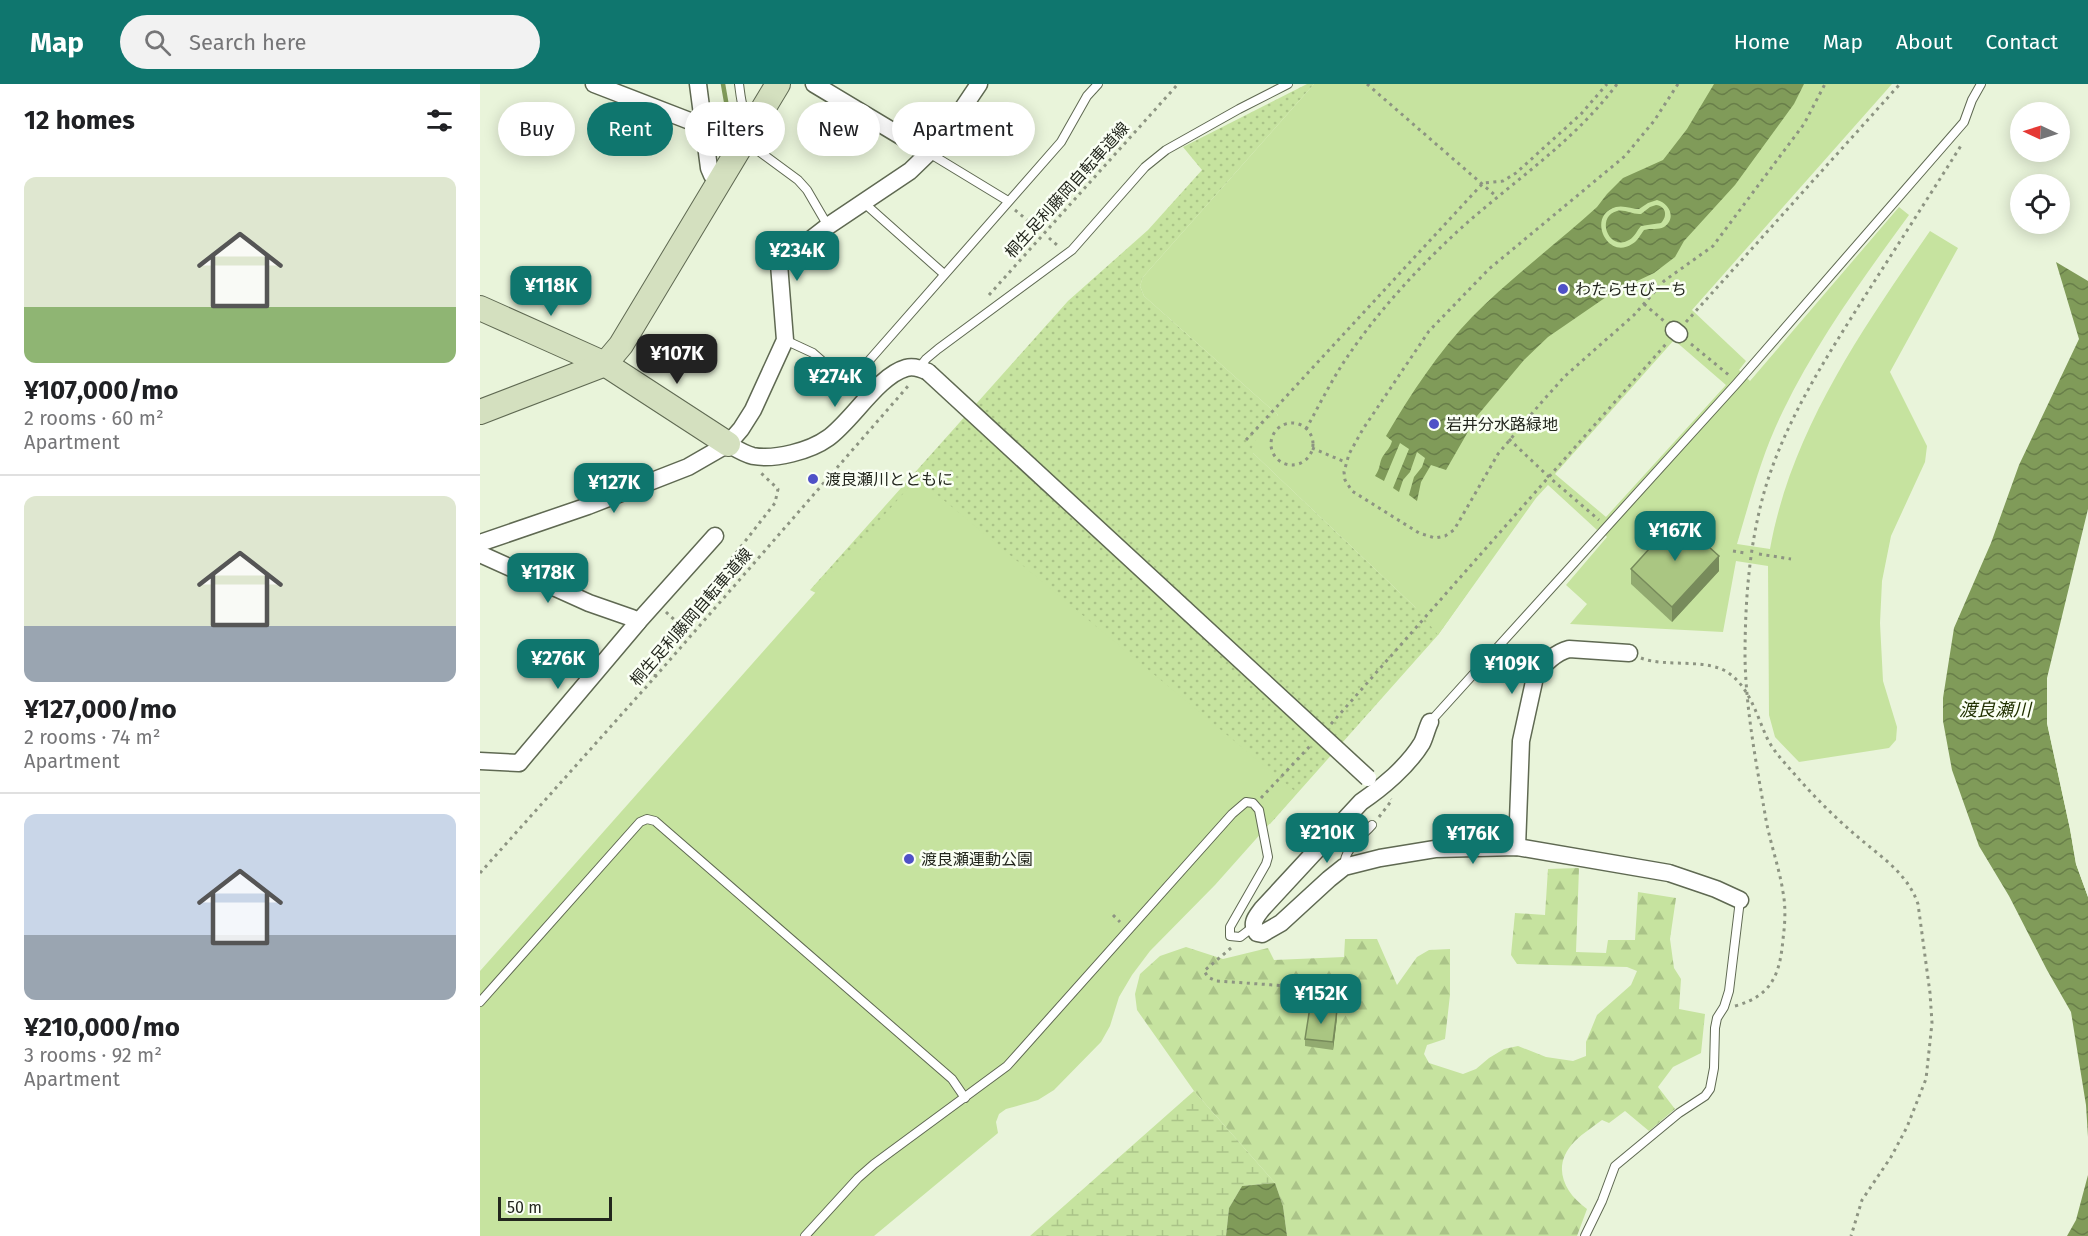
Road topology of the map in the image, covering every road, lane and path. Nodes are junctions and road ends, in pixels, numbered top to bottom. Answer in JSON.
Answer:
{"nodes":[{"id":1,"x":594,"y":84,"type":"edge"},
{"id":2,"x":698,"y":84,"type":"edge"},
{"id":3,"x":739,"y":84,"type":"edge"},
{"id":4,"x":778,"y":84,"type":"edge"},
{"id":5,"x":814,"y":84,"type":"edge"},
{"id":6,"x":979,"y":84,"type":"edge"},
{"id":7,"x":1098,"y":84,"type":"edge"},
{"id":8,"x":1178,"y":84,"type":"edge"},
{"id":9,"x":1288,"y":84,"type":"edge"},
{"id":10,"x":1367,"y":84,"type":"edge"},
{"id":11,"x":1607,"y":84,"type":"edge"},
{"id":12,"x":1617,"y":84,"type":"edge"},
{"id":13,"x":1678,"y":84,"type":"edge"},
{"id":14,"x":1825,"y":84,"type":"edge"},
{"id":15,"x":1900,"y":84,"type":"edge"},
{"id":16,"x":1981,"y":84,"type":"edge"},
{"id":17,"x":701,"y":102,"type":"edge"},
{"id":18,"x":742,"y":102,"type":"edge"},
{"id":19,"x":768,"y":102,"type":"edge"},
{"id":20,"x":967,"y":102,"type":"edge"},
{"id":21,"x":685,"y":119,"type":"edge"},
{"id":22,"x":892,"y":131,"type":"edge"},
{"id":23,"x":1963,"y":142,"type":"dead end"},
{"id":24,"x":708,"y":156,"type":"edge"},
{"id":25,"x":735,"y":156,"type":"edge"},
{"id":26,"x":774,"y":156,"type":"edge"},
{"id":27,"x":926,"y":156,"type":"edge"},
{"id":28,"x":934,"y":156,"type":"edge"},
{"id":29,"x":719,"y":181,"type":"junction"},
{"id":30,"x":1483,"y":183,"type":"junction"},
{"id":31,"x":1497,"y":197,"type":"junction"},
{"id":32,"x":863,"y":201,"type":"junction"},
{"id":33,"x":1011,"y":205,"type":"junction"},
{"id":34,"x":828,"y":226,"type":"junction"},
{"id":35,"x":1039,"y":230,"type":"dead end"},
{"id":36,"x":1049,"y":238,"type":"dead end"},
{"id":37,"x":1061,"y":249,"type":"dead end"},
{"id":38,"x":944,"y":274,"type":"junction"},
{"id":39,"x":982,"y":303,"type":"dead end"},
{"id":40,"x":1644,"y":304,"type":"junction"},
{"id":41,"x":480,"y":308,"type":"edge"},
{"id":42,"x":1677,"y":332,"type":"junction"},
{"id":43,"x":784,"y":340,"type":"junction"},
{"id":44,"x":605,"y":364,"type":"junction"},
{"id":45,"x":920,"y":374,"type":"junction"},
{"id":46,"x":1731,"y":378,"type":"dead end"},
{"id":47,"x":480,"y":412,"type":"edge"},
{"id":48,"x":1306,"y":429,"type":"junction"},
{"id":49,"x":1509,"y":439,"type":"junction"},
{"id":50,"x":1246,"y":440,"type":"dead end"},
{"id":51,"x":728,"y":444,"type":"junction"},
{"id":52,"x":1312,"y":448,"type":"junction"},
{"id":53,"x":1345,"y":462,"type":"junction"},
{"id":54,"x":756,"y":468,"type":"dead end"},
{"id":55,"x":1548,"y":477,"type":"junction"},
{"id":56,"x":1601,"y":523,"type":"dead end"},
{"id":57,"x":715,"y":536,"type":"dead end"},
{"id":58,"x":480,"y":543,"type":"edge"},
{"id":59,"x":1733,"y":551,"type":"dead end"},
{"id":60,"x":1745,"y":553,"type":"dead end"},
{"id":61,"x":480,"y":554,"type":"edge"},
{"id":62,"x":1759,"y":554,"type":"dead end"},
{"id":63,"x":1791,"y":559,"type":"dead end"},
{"id":64,"x":638,"y":622,"type":"junction"},
{"id":65,"x":1629,"y":653,"type":"joint"},
{"id":66,"x":655,"y":677,"type":"junction"},
{"id":67,"x":1745,"y":688,"type":"junction"},
{"id":68,"x":1430,"y":722,"type":"joint"},
{"id":69,"x":1328,"y":727,"type":"dead end"},
{"id":70,"x":1314,"y":742,"type":"dead end"},
{"id":71,"x":480,"y":761,"type":"edge"},
{"id":72,"x":1373,"y":784,"type":"junction"},
{"id":73,"x":1252,"y":803,"type":"junction"},
{"id":74,"x":1372,"y":825,"type":"dead end"},
{"id":75,"x":1517,"y":846,"type":"junction"},
{"id":76,"x":1344,"y":867,"type":"junction"},
{"id":77,"x":480,"y":873,"type":"edge"},
{"id":78,"x":1740,"y":900,"type":"joint"},
{"id":79,"x":1247,"y":932,"type":"junction"},
{"id":80,"x":480,"y":1002,"type":"edge"},
{"id":81,"x":1724,"y":1007,"type":"junction"},
{"id":82,"x":1328,"y":1014,"type":"edge"},
{"id":83,"x":965,"y":1098,"type":"junction"},
{"id":84,"x":805,"y":1236,"type":"edge"},
{"id":85,"x":1585,"y":1236,"type":"edge"},
{"id":86,"x":1851,"y":1236,"type":"edge"}],
"edges":[{"from":1,"to":21,"type":"street"},
{"from":2,"to":17,"type":"street"},
{"from":3,"to":18,"type":"lane"},
{"from":4,"to":19,"type":"street"},
{"from":5,"to":22,"type":"street"},
{"from":6,"to":20,"type":"street"},
{"from":7,"to":33,"type":"lane"},
{"from":8,"to":39,"type":"path","name":"桐生足利藤岡自転車道線"},
{"from":9,"to":45,"type":"lane"},
{"from":10,"to":30,"type":"path"},
{"from":11,"to":30,"type":"path"},
{"from":12,"to":31,"type":"path"},
{"from":13,"to":53,"type":"path"},
{"from":14,"to":40,"type":"path"},
{"from":15,"to":42,"type":"path"},
{"from":16,"to":68,"type":"lane"},
{"from":23,"to":67,"type":"path"},
{"from":24,"to":29,"type":"street"},
{"from":25,"to":29,"type":"street"},
{"from":26,"to":34,"type":"lane"},
{"from":27,"to":32,"type":"street"},
{"from":28,"to":33,"type":"lane"},
{"from":29,"to":44,"type":"street"},
{"from":30,"to":31,"type":"path"},
{"from":30,"to":50,"type":"path"},
{"from":31,"to":48,"type":"path"},
{"from":32,"to":34,"type":"street"},
{"from":32,"to":38,"type":"lane"},
{"from":33,"to":35,"type":"path"},
{"from":33,"to":38,"type":"lane"},
{"from":34,"to":43,"type":"street"},
{"from":36,"to":37,"type":"path"},
{"from":38,"to":43,"type":"lane"},
{"from":40,"to":42,"type":"path"},
{"from":40,"to":49,"type":"path"},
{"from":41,"to":44,"type":"street"},
{"from":42,"to":46,"type":"path"},
{"from":42,"to":55,"type":"path"},
{"from":43,"to":51,"type":"street"},
{"from":44,"to":47,"type":"street"},
{"from":44,"to":51,"type":"street"},
{"from":45,"to":51,"type":"street"},
{"from":45,"to":66,"type":"path","name":"桐生足利藤岡自転車道線"},
{"from":45,"to":72,"type":"street","bridge":true},
{"from":48,"to":52,"type":"path"},
{"from":48,"to":52,"type":"path"},
{"from":49,"to":53,"type":"path"},
{"from":49,"to":55,"type":"path"},
{"from":51,"to":58,"type":"street"},
{"from":52,"to":53,"type":"path"},
{"from":54,"to":66,"type":"path"},
{"from":55,"to":56,"type":"path"},
{"from":55,"to":69,"type":"path"},
{"from":57,"to":64,"type":"street"},
{"from":59,"to":60,"type":"path"},
{"from":61,"to":64,"type":"street"},
{"from":62,"to":63,"type":"path"},
{"from":64,"to":71,"type":"street"},
{"from":65,"to":67,"type":"path"},
{"from":65,"to":75,"type":"street"},
{"from":66,"to":77,"type":"path","name":"桐生足利藤岡自転車道線"},
{"from":67,"to":81,"type":"path"},
{"from":67,"to":86,"type":"path"},
{"from":68,"to":72,"type":"street"},
{"from":70,"to":73,"type":"path"},
{"from":72,"to":79,"type":"street"},
{"from":73,"to":79,"type":"lane"},
{"from":73,"to":83,"type":"lane"},
{"from":74,"to":76,"type":"lane"},
{"from":75,"to":76,"type":"street"},
{"from":75,"to":78,"type":"street"},
{"from":76,"to":79,"type":"street"},
{"from":78,"to":81,"type":"lane"},
{"from":79,"to":82,"type":"path"},
{"from":80,"to":83,"type":"lane"},
{"from":81,"to":85,"type":"lane"},
{"from":83,"to":84,"type":"lane"}]}
